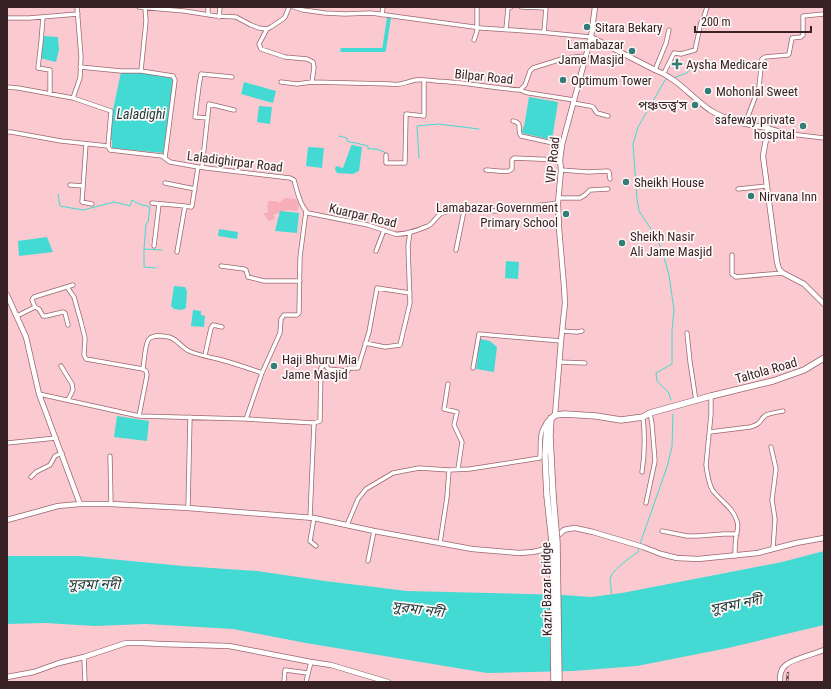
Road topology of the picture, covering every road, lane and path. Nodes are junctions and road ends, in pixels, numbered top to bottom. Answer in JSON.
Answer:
{"nodes":[{"id":1,"x":77,"y":7,"type":"edge"},
{"id":2,"x":139,"y":7,"type":"edge"},
{"id":3,"x":208,"y":7,"type":"edge"},
{"id":4,"x":220,"y":7,"type":"edge"},
{"id":5,"x":290,"y":7,"type":"edge"},
{"id":6,"x":294,"y":7,"type":"edge"},
{"id":7,"x":326,"y":7,"type":"edge"},
{"id":8,"x":382,"y":7,"type":"edge"},
{"id":9,"x":477,"y":7,"type":"edge"},
{"id":10,"x":510,"y":7,"type":"edge"},
{"id":11,"x":521,"y":7,"type":"edge"},
{"id":12,"x":595,"y":7,"type":"edge"},
{"id":13,"x":707,"y":7,"type":"edge"},
{"id":14,"x":145,"y":8,"type":"edge"},
{"id":15,"x":546,"y":8,"type":"edge"},
{"id":16,"x":171,"y":9,"type":"edge"},
{"id":17,"x":325,"y":13,"type":"junction"},
{"id":18,"x":78,"y":14,"type":"junction"},
{"id":19,"x":382,"y":14,"type":"junction"},
{"id":20,"x":824,"y":14,"type":"edge"},
{"id":21,"x":208,"y":15,"type":"junction"},
{"id":22,"x":219,"y":16,"type":"junction"},
{"id":23,"x":43,"y":17,"type":"junction"},
{"id":24,"x":7,"y":18,"type":"edge"},
{"id":25,"x":477,"y":27,"type":"junction"},
{"id":26,"x":267,"y":29,"type":"junction"},
{"id":27,"x":506,"y":29,"type":"junction"},
{"id":28,"x":669,"y":30,"type":"dead end"},
{"id":29,"x":544,"y":32,"type":"junction"},
{"id":30,"x":591,"y":37,"type":"junction"},
{"id":31,"x":474,"y":40,"type":"dead end"},
{"id":32,"x":586,"y":56,"type":"junction"},
{"id":33,"x":80,"y":67,"type":"junction"},
{"id":34,"x":655,"y":70,"type":"junction"},
{"id":35,"x":141,"y":72,"type":"junction"},
{"id":36,"x":664,"y":73,"type":"junction"},
{"id":37,"x":232,"y":77,"type":"dead end"},
{"id":38,"x":424,"y":80,"type":"junction"},
{"id":39,"x":281,"y":82,"type":"dead end"},
{"id":40,"x":312,"y":82,"type":"junction"},
{"id":41,"x":7,"y":87,"type":"edge"},
{"id":42,"x":520,"y":90,"type":"junction"},
{"id":43,"x":50,"y":94,"type":"junction"},
{"id":44,"x":73,"y":98,"type":"junction"},
{"id":45,"x":573,"y":101,"type":"junction"},
{"id":46,"x":234,"y":110,"type":"dead end"},
{"id":47,"x":608,"y":116,"type":"dead end"},
{"id":48,"x":208,"y":118,"type":"junction"},
{"id":49,"x":513,"y":121,"type":"dead end"},
{"id":50,"x":745,"y":124,"type":"junction"},
{"id":51,"x":768,"y":128,"type":"junction"},
{"id":52,"x":7,"y":132,"type":"edge"},
{"id":53,"x":824,"y":138,"type":"edge"},
{"id":54,"x":86,"y":144,"type":"junction"},
{"id":55,"x":562,"y":145,"type":"junction"},
{"id":56,"x":108,"y":146,"type":"junction"},
{"id":57,"x":386,"y":155,"type":"dead end"},
{"id":58,"x":165,"y":158,"type":"junction"},
{"id":59,"x":560,"y":160,"type":"junction"},
{"id":60,"x":200,"y":167,"type":"junction"},
{"id":61,"x":486,"y":170,"type":"dead end"},
{"id":62,"x":561,"y":170,"type":"junction"},
{"id":63,"x":610,"y":179,"type":"dead end"},
{"id":64,"x":165,"y":183,"type":"dead end"},
{"id":65,"x":70,"y":185,"type":"dead end"},
{"id":66,"x":83,"y":186,"type":"junction"},
{"id":67,"x":767,"y":186,"type":"junction"},
{"id":68,"x":195,"y":188,"type":"junction"},
{"id":69,"x":608,"y":188,"type":"dead end"},
{"id":70,"x":738,"y":189,"type":"dead end"},
{"id":71,"x":558,"y":200,"type":"junction"},
{"id":72,"x":92,"y":204,"type":"dead end"},
{"id":73,"x":152,"y":204,"type":"dead end"},
{"id":74,"x":159,"y":204,"type":"junction"},
{"id":75,"x":185,"y":206,"type":"junction"},
{"id":76,"x":306,"y":211,"type":"junction"},
{"id":77,"x":464,"y":211,"type":"junction"},
{"id":78,"x":384,"y":230,"type":"junction"},
{"id":79,"x":410,"y":232,"type":"junction"},
{"id":80,"x":154,"y":246,"type":"dead end"},
{"id":81,"x":456,"y":250,"type":"dead end"},
{"id":82,"x":376,"y":251,"type":"dead end"},
{"id":83,"x":177,"y":252,"type":"dead end"},
{"id":84,"x":732,"y":255,"type":"dead end"},
{"id":85,"x":221,"y":266,"type":"dead end"},
{"id":86,"x":783,"y":273,"type":"junction"},
{"id":87,"x":300,"y":282,"type":"junction"},
{"id":88,"x":72,"y":285,"type":"dead end"},
{"id":89,"x":67,"y":287,"type":"junction"},
{"id":90,"x":410,"y":293,"type":"junction"},
{"id":91,"x":7,"y":295,"type":"edge"},
{"id":92,"x":824,"y":304,"type":"edge"},
{"id":93,"x":35,"y":307,"type":"junction"},
{"id":94,"x":16,"y":316,"type":"junction"},
{"id":95,"x":68,"y":325,"type":"dead end"},
{"id":96,"x":222,"y":327,"type":"dead end"},
{"id":97,"x":562,"y":331,"type":"junction"},
{"id":98,"x":582,"y":331,"type":"dead end"},
{"id":99,"x":687,"y":333,"type":"dead end"},
{"id":100,"x":561,"y":341,"type":"junction"},
{"id":101,"x":365,"y":343,"type":"junction"},
{"id":102,"x":205,"y":355,"type":"junction"},
{"id":103,"x":824,"y":358,"type":"edge"},
{"id":104,"x":560,"y":362,"type":"junction"},
{"id":105,"x":584,"y":363,"type":"dead end"},
{"id":106,"x":61,"y":366,"type":"dead end"},
{"id":107,"x":473,"y":368,"type":"dead end"},
{"id":108,"x":143,"y":369,"type":"junction"},
{"id":109,"x":262,"y":373,"type":"junction"},
{"id":110,"x":448,"y":384,"type":"dead end"},
{"id":111,"x":39,"y":394,"type":"junction"},
{"id":112,"x":711,"y":396,"type":"junction"},
{"id":113,"x":68,"y":400,"type":"junction"},
{"id":114,"x":696,"y":401,"type":"junction"},
{"id":115,"x":783,"y":411,"type":"dead end"},
{"id":116,"x":650,"y":413,"type":"junction"},
{"id":117,"x":139,"y":416,"type":"junction"},
{"id":118,"x":553,"y":416,"type":"junction"},
{"id":119,"x":190,"y":417,"type":"junction"},
{"id":120,"x":643,"y":417,"type":"junction"},
{"id":121,"x":246,"y":419,"type":"junction"},
{"id":122,"x":547,"y":422,"type":"junction"},
{"id":123,"x":314,"y":423,"type":"junction"},
{"id":124,"x":710,"y":432,"type":"junction"},
{"id":125,"x":56,"y":438,"type":"junction"},
{"id":126,"x":7,"y":443,"type":"edge"},
{"id":127,"x":771,"y":447,"type":"dead end"},
{"id":128,"x":62,"y":453,"type":"junction"},
{"id":129,"x":110,"y":456,"type":"dead end"},
{"id":130,"x":458,"y":469,"type":"junction"},
{"id":131,"x":449,"y":470,"type":"junction"},
{"id":132,"x":642,"y":472,"type":"dead end"},
{"id":133,"x":31,"y":477,"type":"dead end"},
{"id":134,"x":550,"y":496,"type":"junction"},
{"id":135,"x":646,"y":503,"type":"dead end"},
{"id":136,"x":80,"y":504,"type":"junction"},
{"id":137,"x":111,"y":504,"type":"junction"},
{"id":138,"x":188,"y":508,"type":"junction"},
{"id":139,"x":312,"y":518,"type":"junction"},
{"id":140,"x":7,"y":520,"type":"edge"},
{"id":141,"x":347,"y":525,"type":"junction"},
{"id":142,"x":374,"y":531,"type":"junction"},
{"id":143,"x":662,"y":531,"type":"dead end"},
{"id":144,"x":737,"y":534,"type":"junction"},
{"id":145,"x":824,"y":538,"type":"edge"},
{"id":146,"x":440,"y":543,"type":"junction"},
{"id":147,"x":316,"y":546,"type":"dead end"},
{"id":148,"x":774,"y":549,"type":"junction"},
{"id":149,"x":735,"y":556,"type":"junction"},
{"id":150,"x":368,"y":561,"type":"dead end"},
{"id":151,"x":824,"y":650,"type":"edge"},
{"id":152,"x":84,"y":657,"type":"junction"},
{"id":153,"x":311,"y":662,"type":"junction"},
{"id":154,"x":308,"y":673,"type":"junction"},
{"id":155,"x":7,"y":676,"type":"edge"},
{"id":156,"x":85,"y":682,"type":"edge"},
{"id":157,"x":284,"y":682,"type":"edge"},
{"id":158,"x":306,"y":682,"type":"edge"},
{"id":159,"x":386,"y":682,"type":"edge"},
{"id":160,"x":554,"y":682,"type":"edge"},
{"id":161,"x":559,"y":682,"type":"edge"},
{"id":162,"x":780,"y":682,"type":"edge"}],
"edges":[{"from":1,"to":18,"type":"street"},
{"from":2,"to":14,"type":"street"},
{"from":3,"to":21,"type":"street"},
{"from":4,"to":22,"type":"street"},
{"from":5,"to":26,"type":"street"},
{"from":6,"to":17,"type":"street"},
{"from":7,"to":17,"type":"street"},
{"from":8,"to":19,"type":"street"},
{"from":9,"to":25,"type":"street"},
{"from":10,"to":27,"type":"street"},
{"from":11,"to":15,"type":"street"},
{"from":12,"to":30,"type":"street","name":"VIP Road"},
{"from":13,"to":36,"type":"street"},
{"from":14,"to":16,"type":"street"},
{"from":14,"to":35,"type":"street"},
{"from":15,"to":29,"type":"street"},
{"from":16,"to":21,"type":"street"},
{"from":17,"to":19,"type":"street"},
{"from":18,"to":23,"type":"street"},
{"from":18,"to":33,"type":"street"},
{"from":19,"to":25,"type":"street"},
{"from":20,"to":50,"type":"street"},
{"from":21,"to":22,"type":"street"},
{"from":22,"to":26,"type":"street"},
{"from":23,"to":24,"type":"street"},
{"from":23,"to":43,"type":"street"},
{"from":25,"to":27,"type":"street"},
{"from":25,"to":31,"type":"street"},
{"from":26,"to":40,"type":"street"},
{"from":27,"to":29,"type":"street"},
{"from":28,"to":34,"type":"street"},
{"from":29,"to":30,"type":"street"},
{"from":30,"to":32,"type":"street","name":"VIP Road"},
{"from":30,"to":34,"type":"street"},
{"from":32,"to":42,"type":"street","name":"Bilpar Road"},
{"from":32,"to":45,"type":"street","name":"VIP Road"},
{"from":33,"to":35,"type":"street"},
{"from":33,"to":44,"type":"street"},
{"from":34,"to":36,"type":"street"},
{"from":35,"to":58,"type":"street"},
{"from":36,"to":50,"type":"street"},
{"from":37,"to":48,"type":"street"},
{"from":38,"to":40,"type":"street","name":"Bilpar Road"},
{"from":38,"to":42,"type":"street","name":"Bilpar Road"},
{"from":38,"to":57,"type":"street"},
{"from":39,"to":40,"type":"street","name":"Bilpar Road"},
{"from":41,"to":43,"type":"street"},
{"from":42,"to":45,"type":"street"},
{"from":43,"to":44,"type":"street"},
{"from":44,"to":56,"type":"street"},
{"from":45,"to":47,"type":"street"},
{"from":45,"to":55,"type":"street","name":"VIP Road"},
{"from":46,"to":48,"type":"street"},
{"from":48,"to":60,"type":"street"},
{"from":49,"to":55,"type":"street"},
{"from":50,"to":51,"type":"street"},
{"from":51,"to":53,"type":"street"},
{"from":51,"to":67,"type":"street"},
{"from":52,"to":54,"type":"street"},
{"from":54,"to":56,"type":"street"},
{"from":54,"to":66,"type":"street"},
{"from":55,"to":59,"type":"street","name":"VIP Road"},
{"from":56,"to":58,"type":"street","name":"Laladighirpar Road"},
{"from":58,"to":60,"type":"street","name":"Laladighirpar Road"},
{"from":59,"to":61,"type":"street"},
{"from":59,"to":62,"type":"street","name":"VIP Road"},
{"from":60,"to":68,"type":"street"},
{"from":60,"to":76,"type":"street","name":"Laladighirpar Road"},
{"from":62,"to":63,"type":"street"},
{"from":62,"to":71,"type":"street","name":"VIP Road"},
{"from":64,"to":68,"type":"street"},
{"from":65,"to":66,"type":"street"},
{"from":66,"to":72,"type":"street"},
{"from":67,"to":70,"type":"street"},
{"from":67,"to":86,"type":"street"},
{"from":68,"to":75,"type":"street"},
{"from":69,"to":71,"type":"street","name":"Kuarpar Road"},
{"from":71,"to":77,"type":"street","name":"Kuarpar Road"},
{"from":71,"to":97,"type":"street","name":"VIP Road"},
{"from":73,"to":74,"type":"street"},
{"from":74,"to":75,"type":"street"},
{"from":74,"to":80,"type":"street"},
{"from":75,"to":83,"type":"street"},
{"from":76,"to":78,"type":"street","name":"Kuarpar Road"},
{"from":76,"to":87,"type":"street"},
{"from":77,"to":79,"type":"street","name":"Kuarpar Road"},
{"from":77,"to":81,"type":"street"},
{"from":78,"to":79,"type":"street","name":"Kuarpar Road"},
{"from":78,"to":82,"type":"street"},
{"from":79,"to":90,"type":"street"},
{"from":84,"to":86,"type":"street"},
{"from":85,"to":87,"type":"street"},
{"from":86,"to":92,"type":"street"},
{"from":87,"to":109,"type":"street"},
{"from":88,"to":89,"type":"street"},
{"from":89,"to":93,"type":"street"},
{"from":89,"to":108,"type":"street"},
{"from":90,"to":101,"type":"street"},
{"from":90,"to":101,"type":"street"},
{"from":91,"to":94,"type":"street"},
{"from":93,"to":94,"type":"street"},
{"from":93,"to":95,"type":"street"},
{"from":94,"to":111,"type":"street"},
{"from":96,"to":102,"type":"street"},
{"from":97,"to":98,"type":"street"},
{"from":97,"to":100,"type":"street","name":"VIP Road"},
{"from":99,"to":114,"type":"street"},
{"from":100,"to":104,"type":"street","name":"VIP Road"},
{"from":100,"to":107,"type":"street"},
{"from":101,"to":123,"type":"street"},
{"from":102,"to":108,"type":"street"},
{"from":102,"to":109,"type":"street"},
{"from":103,"to":112,"type":"main road","name":"Taltola Road"},
{"from":104,"to":105,"type":"street"},
{"from":104,"to":118,"type":"street","name":"VIP Road"},
{"from":106,"to":113,"type":"street"},
{"from":108,"to":117,"type":"street"},
{"from":109,"to":121,"type":"street"},
{"from":110,"to":130,"type":"street"},
{"from":111,"to":113,"type":"street"},
{"from":111,"to":125,"type":"street"},
{"from":112,"to":114,"type":"main road","name":"Taltola Road"},
{"from":112,"to":124,"type":"street"},
{"from":113,"to":117,"type":"street"},
{"from":114,"to":116,"type":"main road","name":"Taltola Road"},
{"from":115,"to":124,"type":"street"},
{"from":116,"to":120,"type":"main road","name":"Taltola Road"},
{"from":116,"to":135,"type":"street"},
{"from":117,"to":119,"type":"street"},
{"from":118,"to":120,"type":"main road"},
{"from":118,"to":122,"type":"main road"},
{"from":118,"to":134,"type":"main road"},
{"from":119,"to":121,"type":"street"},
{"from":119,"to":138,"type":"street"},
{"from":120,"to":132,"type":"street"},
{"from":121,"to":123,"type":"street"},
{"from":122,"to":130,"type":"street"},
{"from":122,"to":134,"type":"main road"},
{"from":123,"to":139,"type":"street"},
{"from":124,"to":144,"type":"street"},
{"from":125,"to":126,"type":"street"},
{"from":125,"to":128,"type":"street"},
{"from":127,"to":148,"type":"street"},
{"from":128,"to":133,"type":"street"},
{"from":128,"to":136,"type":"street"},
{"from":129,"to":137,"type":"street"},
{"from":130,"to":131,"type":"street"},
{"from":131,"to":141,"type":"street"},
{"from":131,"to":146,"type":"street"},
{"from":134,"to":160,"type":"main road","bridge":true},
{"from":134,"to":161,"type":"main road","name":"Kazir Bazar Bridge","bridge":true},
{"from":136,"to":137,"type":"street"},
{"from":136,"to":140,"type":"street"},
{"from":137,"to":138,"type":"street"},
{"from":138,"to":139,"type":"street"},
{"from":139,"to":141,"type":"street"},
{"from":139,"to":147,"type":"street"},
{"from":141,"to":142,"type":"street"},
{"from":142,"to":146,"type":"street"},
{"from":142,"to":150,"type":"street"},
{"from":143,"to":144,"type":"street"},
{"from":144,"to":149,"type":"street"},
{"from":145,"to":148,"type":"street"},
{"from":146,"to":149,"type":"street"},
{"from":148,"to":149,"type":"street"},
{"from":151,"to":162,"type":"street"},
{"from":152,"to":153,"type":"street"},
{"from":152,"to":155,"type":"street"},
{"from":152,"to":156,"type":"street"},
{"from":153,"to":154,"type":"street"},
{"from":153,"to":159,"type":"street"},
{"from":154,"to":157,"type":"street"},
{"from":154,"to":158,"type":"street"}]}
